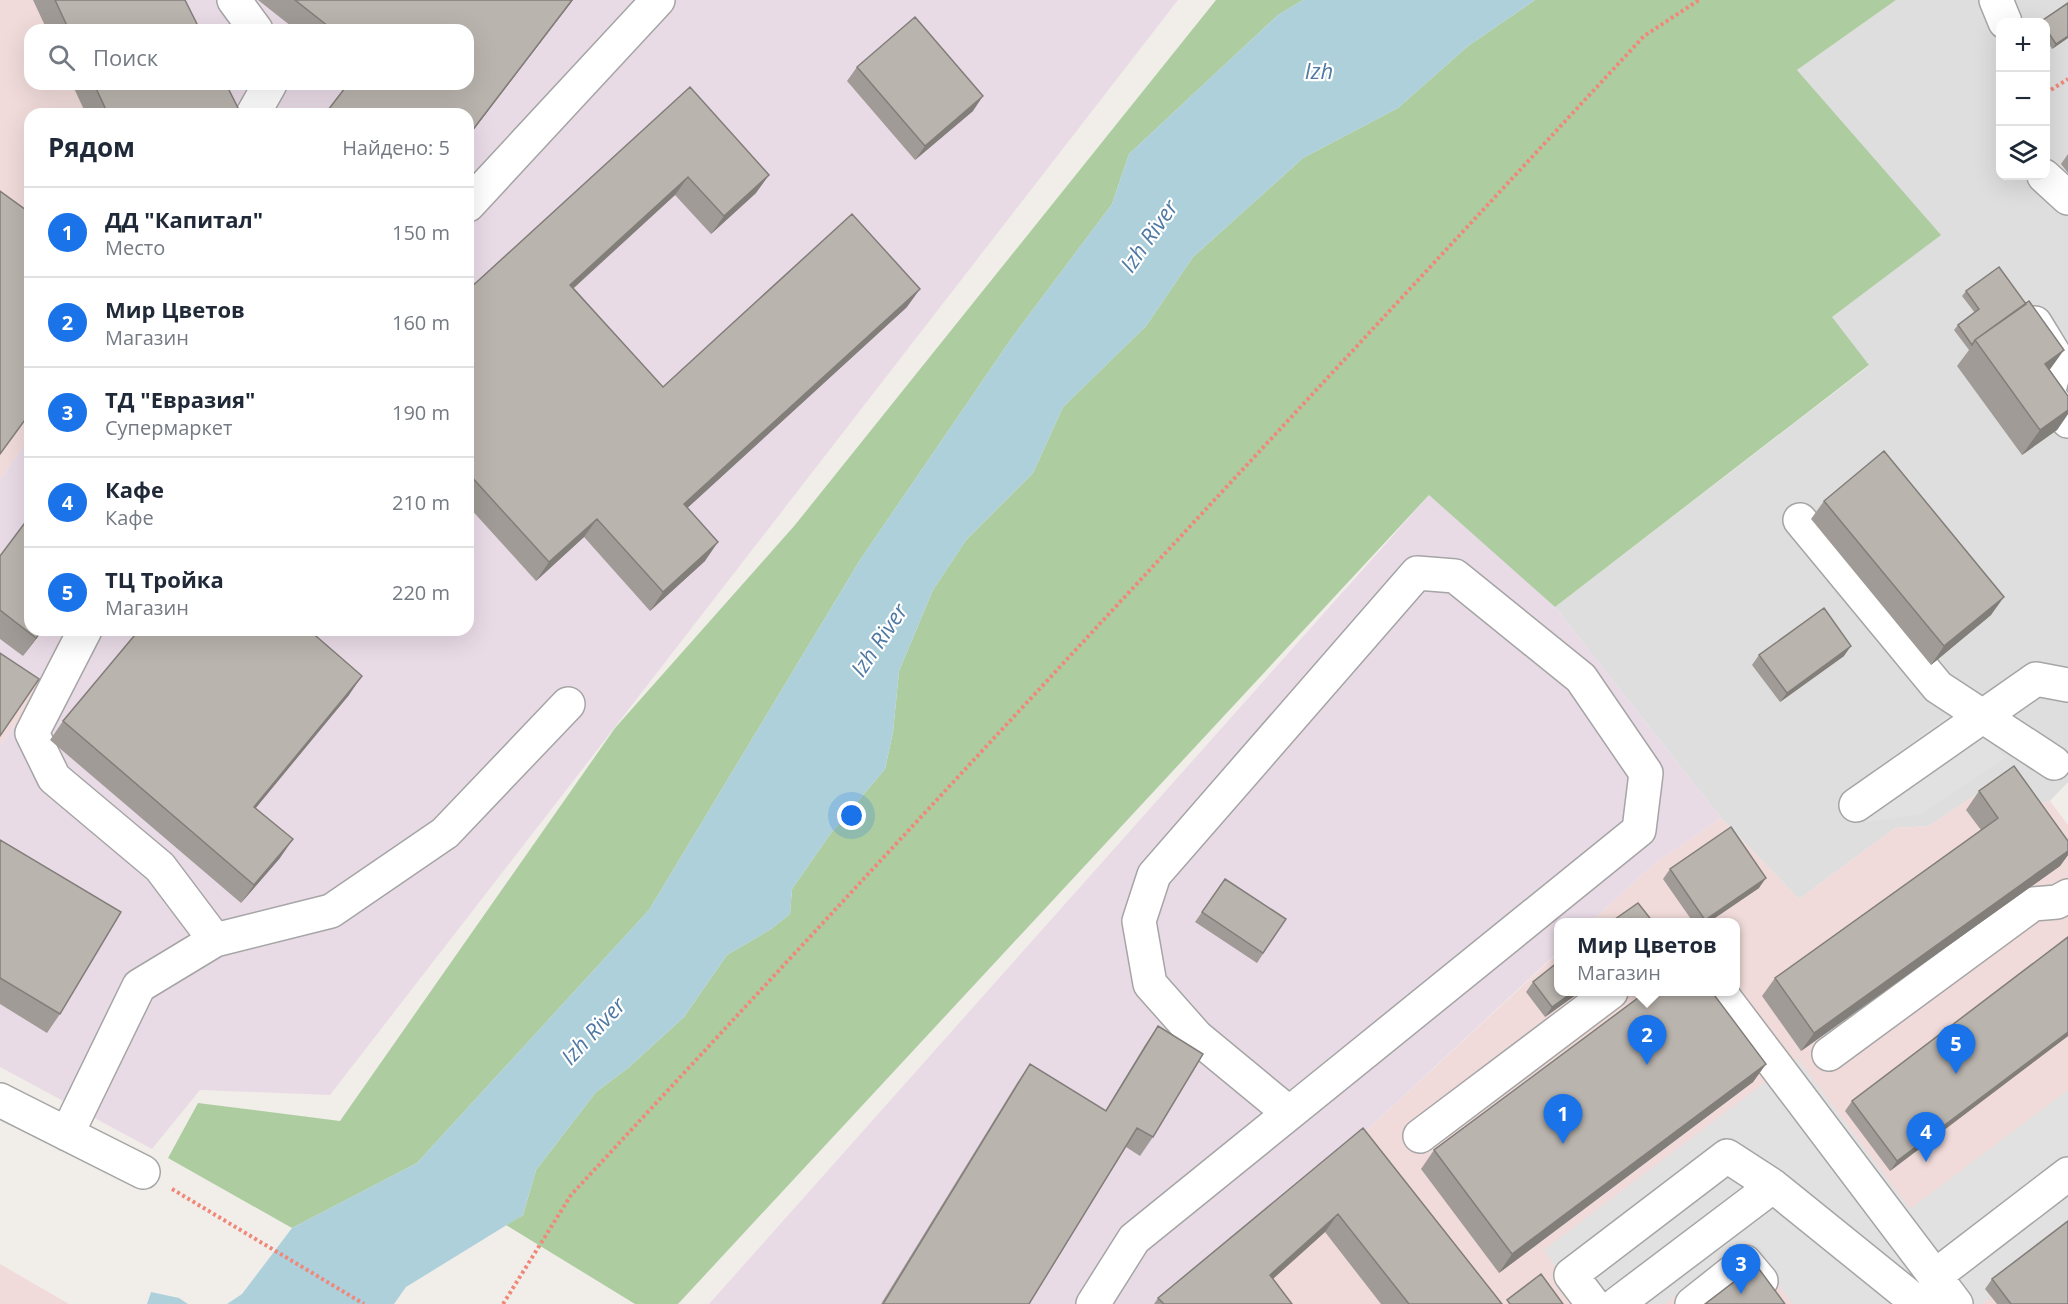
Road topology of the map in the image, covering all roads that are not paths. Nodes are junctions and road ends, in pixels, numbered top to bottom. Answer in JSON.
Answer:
{"nodes":[{"id":1,"x":234,"y":0,"type":"edge"},
{"id":2,"x":658,"y":0,"type":"edge"},
{"id":3,"x":1996,"y":0,"type":"edge"},
{"id":4,"x":2003,"y":18,"type":"edge"},
{"id":5,"x":252,"y":24,"type":"edge"},
{"id":6,"x":267,"y":90,"type":"edge"},
{"id":7,"x":256,"y":108,"type":"edge"},
{"id":8,"x":2048,"y":180,"type":"edge"},
{"id":9,"x":2068,"y":198,"type":"edge"},
{"id":10,"x":474,"y":199,"type":"edge"},
{"id":11,"x":2023,"y":302,"type":"edge"},
{"id":12,"x":2068,"y":422,"type":"edge"},
{"id":13,"x":1800,"y":520,"type":"dead end"},
{"id":14,"x":82,"y":636,"type":"edge"},
{"id":15,"x":2068,"y":685,"type":"edge"},
{"id":16,"x":568,"y":704,"type":"dead end"},
{"id":17,"x":1983,"y":716,"type":"junction"},
{"id":18,"x":2063,"y":762,"type":"edge"},
{"id":19,"x":1856,"y":805,"type":"dead end"},
{"id":20,"x":2068,"y":896,"type":"edge"},
{"id":21,"x":215,"y":940,"type":"junction"},
{"id":22,"x":1606,"y":996,"type":"edge"},
{"id":23,"x":1723,"y":996,"type":"edge"},
{"id":24,"x":1829,"y":1054,"type":"edge"},
{"id":25,"x":0,"y":1100,"type":"edge"},
{"id":26,"x":1289,"y":1113,"type":"junction"},
{"id":27,"x":67,"y":1134,"type":"junction"},
{"id":28,"x":1420,"y":1136,"type":"dead end"},
{"id":29,"x":143,"y":1172,"type":"road end"},
{"id":30,"x":2068,"y":1174,"type":"edge"},
{"id":31,"x":1773,"y":1186,"type":"junction"},
{"id":32,"x":1935,"y":1276,"type":"junction"},
{"id":33,"x":1761,"y":1281,"type":"edge"},
{"id":34,"x":1093,"y":1304,"type":"edge"},
{"id":35,"x":1593,"y":1304,"type":"edge"},
{"id":36,"x":1617,"y":1304,"type":"edge"},
{"id":37,"x":1692,"y":1304,"type":"edge"},
{"id":38,"x":1919,"y":1304,"type":"edge"},
{"id":39,"x":1956,"y":1304,"type":"edge"}],
"edges":[{"from":1,"to":5,"type":"lane"},
{"from":2,"to":10,"type":"lane"},
{"from":3,"to":4,"type":"lane"},
{"from":6,"to":7,"type":"lane"},
{"from":8,"to":9,"type":"lane"},
{"from":11,"to":12,"type":"lane"},
{"from":13,"to":17,"type":"lane"},
{"from":14,"to":21,"type":"lane"},
{"from":15,"to":17,"type":"lane"},
{"from":16,"to":21,"type":"lane"},
{"from":17,"to":18,"type":"lane"},
{"from":17,"to":19,"type":"lane"},
{"from":20,"to":24,"type":"lane"},
{"from":21,"to":27,"type":"lane"},
{"from":22,"to":28,"type":"lane"},
{"from":23,"to":32,"type":"lane"},
{"from":25,"to":27,"type":"lane"},
{"from":26,"to":26,"type":"lane"},
{"from":26,"to":34,"type":"lane"},
{"from":27,"to":29,"type":"lane"},
{"from":30,"to":32,"type":"lane"},
{"from":31,"to":35,"type":"lane"},
{"from":31,"to":36,"type":"lane"},
{"from":31,"to":38,"type":"lane"},
{"from":32,"to":39,"type":"lane"},
{"from":33,"to":37,"type":"lane"}]}
